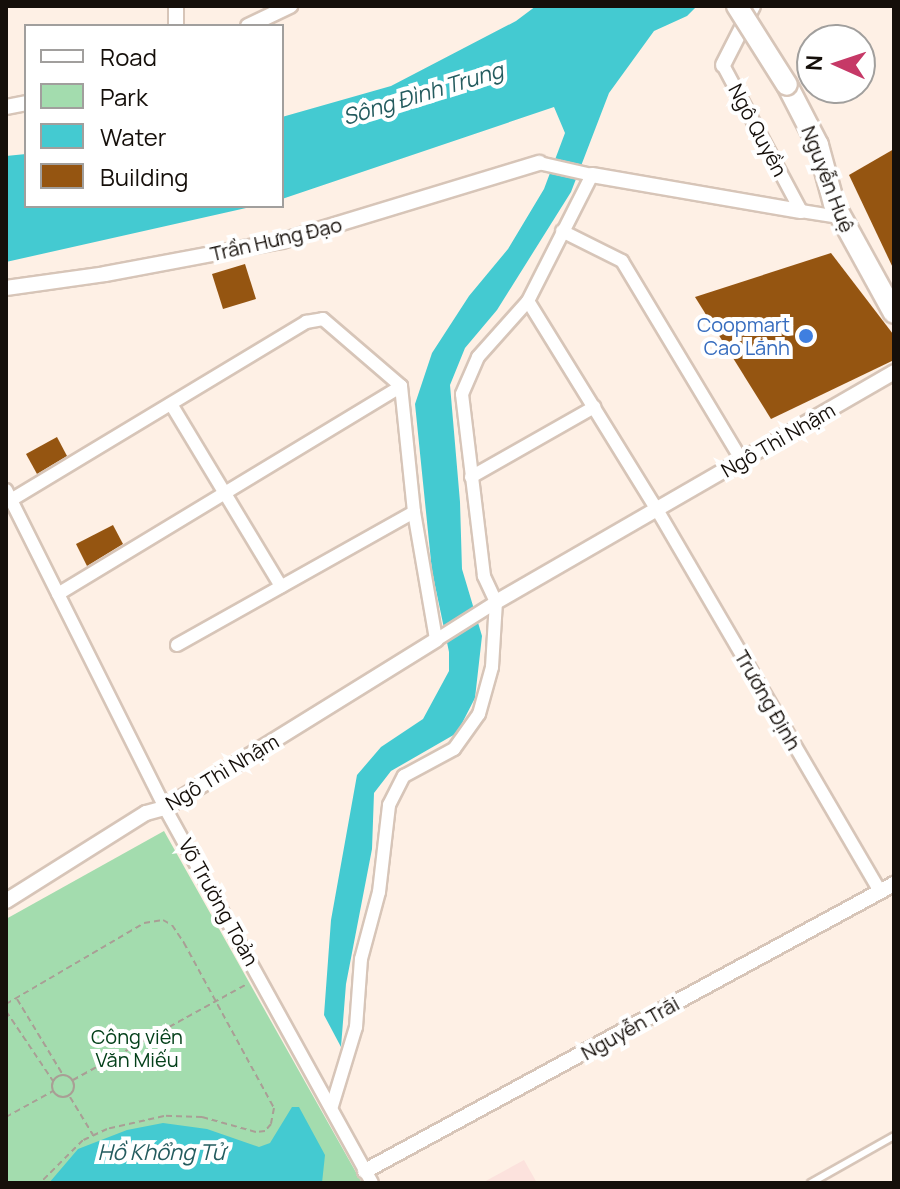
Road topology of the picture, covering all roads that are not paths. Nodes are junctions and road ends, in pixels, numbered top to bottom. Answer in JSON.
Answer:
{"nodes":[{"id":1,"x":290,"y":6,"type":"edge"},
{"id":2,"x":737,"y":6,"type":"edge"},
{"id":3,"x":753,"y":6,"type":"edge"},
{"id":4,"x":252,"y":24,"type":"edge"},
{"id":5,"x":723,"y":65,"type":"joint"},
{"id":6,"x":539,"y":163,"type":"joint"},
{"id":7,"x":592,"y":175,"type":"junction"},
{"id":8,"x":801,"y":211,"type":"junction"},
{"id":9,"x":840,"y":217,"type":"junction"},
{"id":10,"x":562,"y":231,"type":"junction"},
{"id":11,"x":6,"y":288,"type":"edge"},
{"id":12,"x":528,"y":301,"type":"junction"},
{"id":13,"x":894,"y":313,"type":"edge"},
{"id":14,"x":894,"y":372,"type":"edge"},
{"id":15,"x":401,"y":386,"type":"junction"},
{"id":16,"x":171,"y":404,"type":"junction"},
{"id":17,"x":594,"y":407,"type":"junction"},
{"id":18,"x":742,"y":461,"type":"junction"},
{"id":19,"x":471,"y":477,"type":"junction"},
{"id":20,"x":226,"y":494,"type":"junction"},
{"id":21,"x":8,"y":495,"type":"edge"},
{"id":22,"x":656,"y":508,"type":"junction"},
{"id":23,"x":414,"y":512,"type":"junction"},
{"id":24,"x":281,"y":586,"type":"junction"},
{"id":25,"x":58,"y":594,"type":"junction"},
{"id":26,"x":496,"y":602,"type":"junction"},
{"id":27,"x":436,"y":640,"type":"junction"},
{"id":28,"x":177,"y":645,"type":"dead end"},
{"id":29,"x":165,"y":808,"type":"junction"},
{"id":30,"x":894,"y":884,"type":"edge"},
{"id":31,"x":880,"y":892,"type":"junction"},
{"id":32,"x":6,"y":901,"type":"edge"},
{"id":33,"x":332,"y":1106,"type":"junction"},
{"id":34,"x":894,"y":1136,"type":"edge"},
{"id":35,"x":368,"y":1177,"type":"edge"},
{"id":36,"x":811,"y":1183,"type":"edge"}],
"edges":[{"from":1,"to":4,"type":"street"},
{"from":2,"to":9,"type":"highway","name":"Nguyễn Huệ","bridge":true},
{"from":3,"to":5,"type":"street","name":"Ngô Quyền"},
{"from":5,"to":8,"type":"street","name":"Ngô Quyền"},
{"from":6,"to":7,"type":"street"},
{"from":6,"to":11,"type":"street","name":"Trần Hưng Đạo"},
{"from":7,"to":8,"type":"street"},
{"from":7,"to":10,"type":"street"},
{"from":8,"to":9,"type":"street"},
{"from":9,"to":13,"type":"highway","name":"Nguyễn Huệ"},
{"from":10,"to":12,"type":"street"},
{"from":10,"to":18,"type":"street"},
{"from":12,"to":17,"type":"street","name":"Trương Định"},
{"from":12,"to":19,"type":"street"},
{"from":14,"to":18,"type":"street","name":"Ngô Thì Nhậm"},
{"from":15,"to":16,"type":"street"},
{"from":15,"to":20,"type":"street"},
{"from":15,"to":23,"type":"street"},
{"from":16,"to":20,"type":"street"},
{"from":16,"to":21,"type":"street"},
{"from":17,"to":19,"type":"street"},
{"from":17,"to":22,"type":"street","name":"Trương Định"},
{"from":18,"to":22,"type":"street","name":"Ngô Thì Nhậm"},
{"from":19,"to":26,"type":"street"},
{"from":20,"to":24,"type":"street"},
{"from":20,"to":25,"type":"street"},
{"from":21,"to":25,"type":"street","name":"Võ Trường Toản"},
{"from":22,"to":26,"type":"street","name":"Ngô Thì Nhậm"},
{"from":22,"to":31,"type":"street","name":"Trương Định"},
{"from":23,"to":24,"type":"street"},
{"from":23,"to":27,"type":"street"},
{"from":24,"to":28,"type":"street"},
{"from":25,"to":29,"type":"street","name":"Võ Trường Toản"},
{"from":26,"to":27,"type":"street"},
{"from":26,"to":33,"type":"street"},
{"from":27,"to":29,"type":"street","name":"Ngô Thì Nhậm"},
{"from":29,"to":32,"type":"street","name":"Ngô Thì Nhậm"},
{"from":29,"to":33,"type":"street","name":"Võ Trường Toản"},
{"from":30,"to":31,"type":"street","name":"Nguyễn Trãi"},
{"from":31,"to":35,"type":"street","name":"Nguyễn Trãi"},
{"from":33,"to":35,"type":"street","name":"Võ Trường Toản"},
{"from":34,"to":36,"type":"lane"}]}
